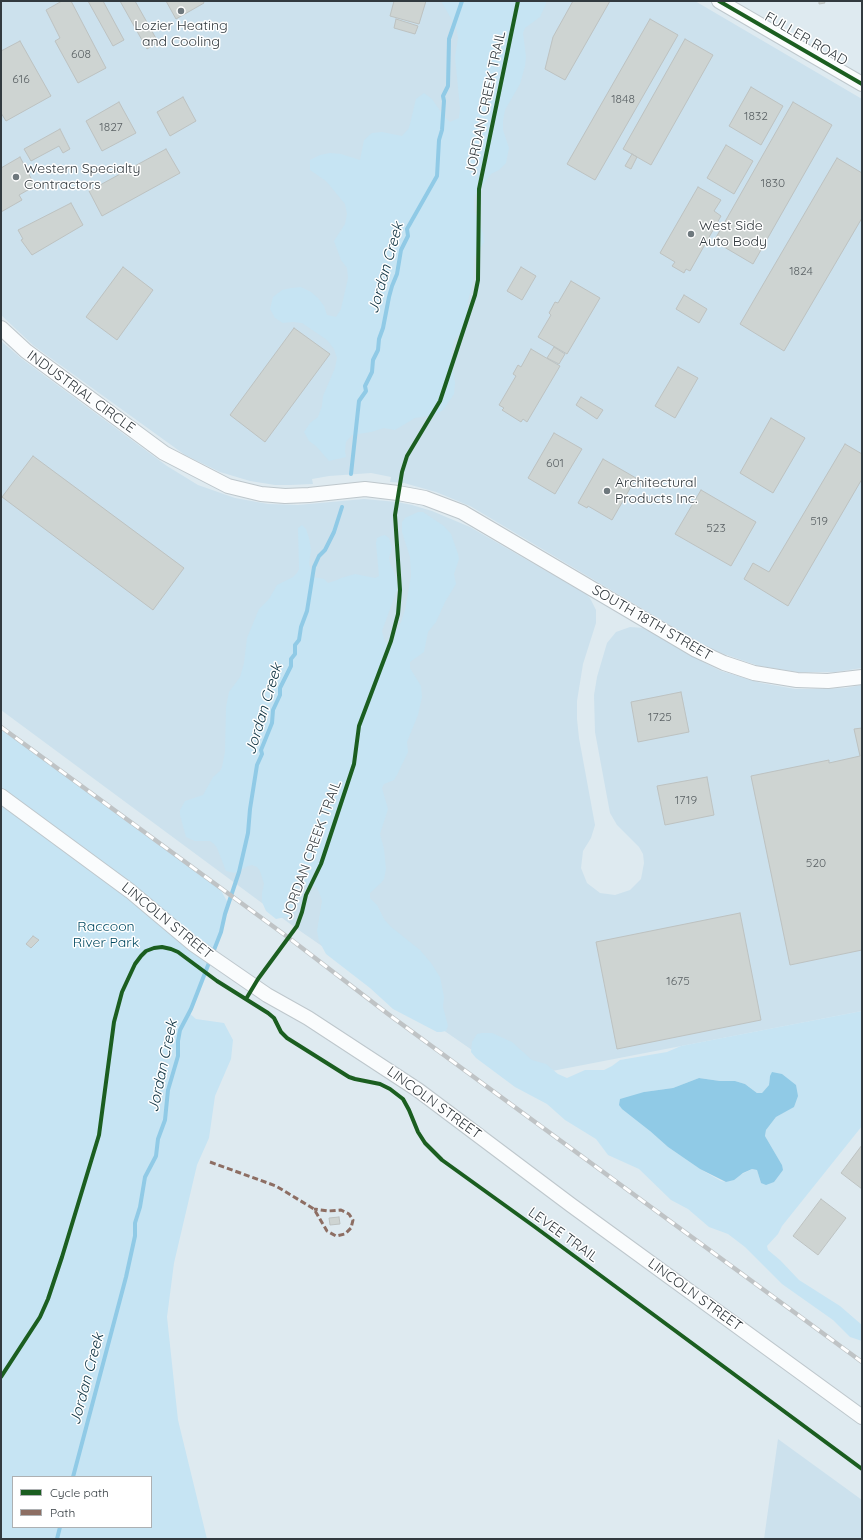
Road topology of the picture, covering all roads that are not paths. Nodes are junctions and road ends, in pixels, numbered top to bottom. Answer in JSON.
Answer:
{"nodes":[{"id":1,"x":719,"y":1,"type":"edge"},
{"id":2,"x":862,"y":84,"type":"edge"},
{"id":3,"x":1,"y":328,"type":"edge"},
{"id":4,"x":500,"y":535,"type":"joint"},
{"id":5,"x":862,"y":677,"type":"edge"},
{"id":6,"x":1,"y":796,"type":"edge"},
{"id":7,"x":862,"y":1417,"type":"edge"}],
"edges":[{"from":1,"to":2,"type":"street","name":"FULLER ROAD"},
{"from":3,"to":4,"type":"street","name":"INDUSTRIAL CIRCLE"},
{"from":4,"to":5,"type":"street","name":"SOUTH 18TH STREET"},
{"from":6,"to":7,"type":"street","name":"LINCOLN STREET"}]}
